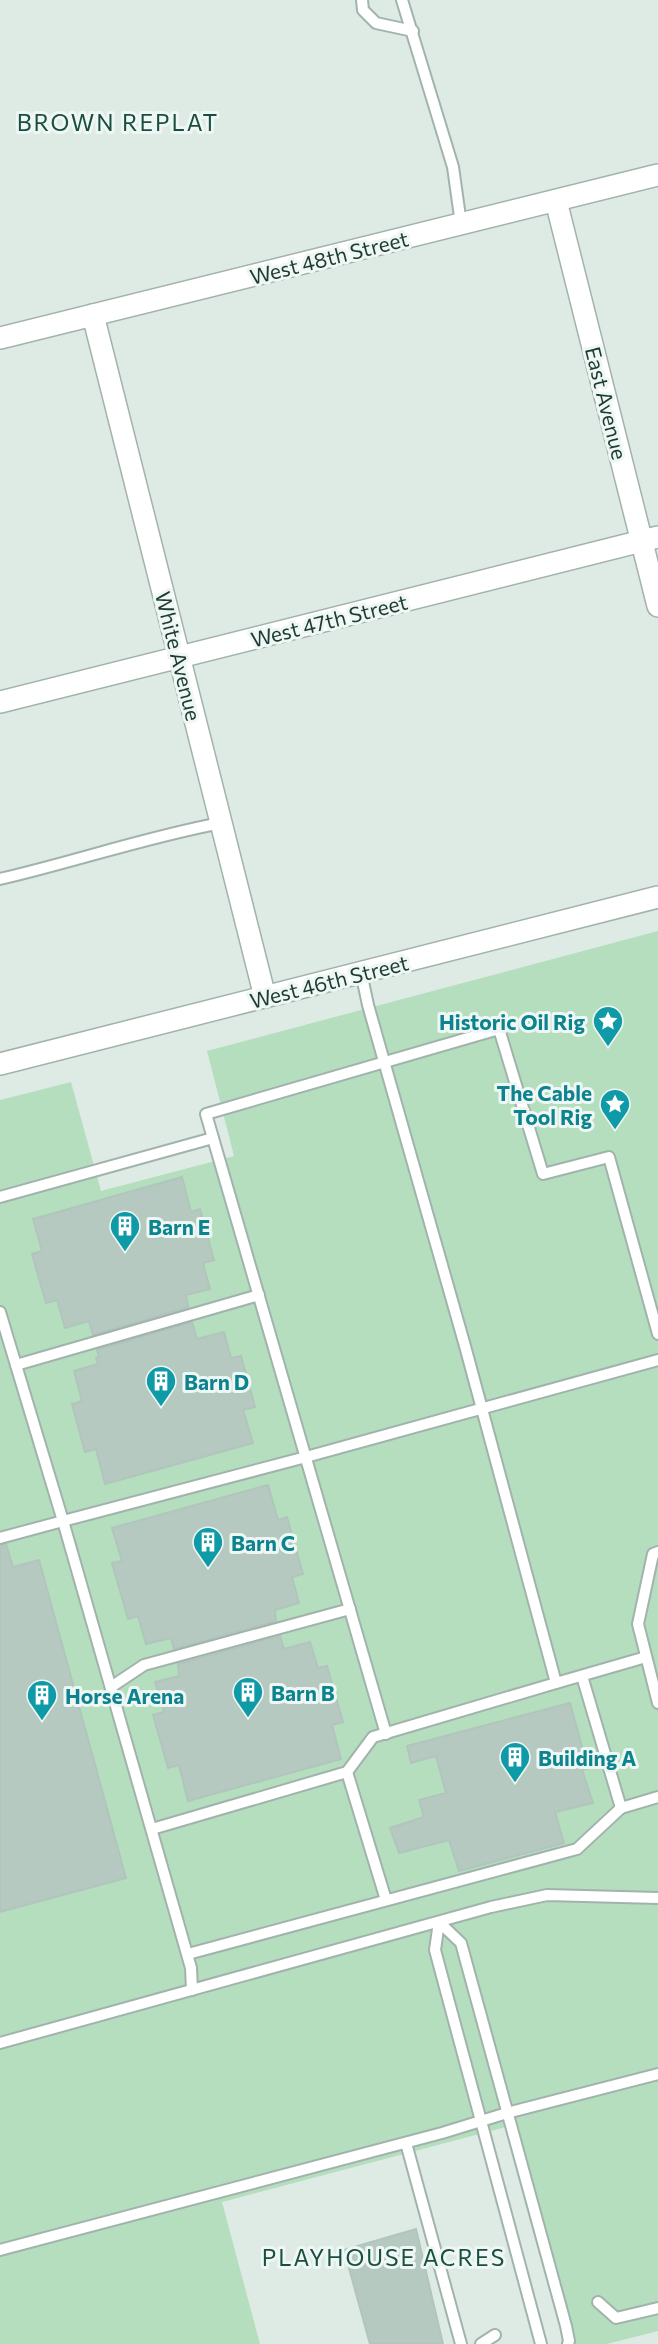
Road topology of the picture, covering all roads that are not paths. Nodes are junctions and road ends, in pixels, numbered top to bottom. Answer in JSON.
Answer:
{"nodes":[{"id":1,"x":362,"y":0,"type":"edge"},
{"id":2,"x":402,"y":0,"type":"edge"},
{"id":3,"x":413,"y":31,"type":"junction"},
{"id":4,"x":658,"y":175,"type":"edge"},
{"id":5,"x":556,"y":201,"type":"junction"},
{"id":6,"x":461,"y":224,"type":"junction"},
{"id":7,"x":93,"y":315,"type":"junction"},
{"id":8,"x":0,"y":338,"type":"edge"},
{"id":9,"x":650,"y":539,"type":"edge"},
{"id":10,"x":658,"y":606,"type":"edge"},
{"id":11,"x":179,"y":657,"type":"junction"},
{"id":12,"x":0,"y":702,"type":"edge"},
{"id":13,"x":221,"y":823,"type":"junction"},
{"id":14,"x":0,"y":879,"type":"edge"},
{"id":15,"x":658,"y":897,"type":"edge"},
{"id":16,"x":361,"y":972,"type":"junction"},
{"id":17,"x":265,"y":997,"type":"junction"},
{"id":18,"x":384,"y":1062,"type":"junction"},
{"id":19,"x":0,"y":1064,"type":"edge"},
{"id":20,"x":213,"y":1138,"type":"junction"},
{"id":21,"x":0,"y":1198,"type":"edge"},
{"id":22,"x":259,"y":1295,"type":"junction"},
{"id":23,"x":0,"y":1312,"type":"edge"},
{"id":24,"x":658,"y":1334,"type":"edge"},
{"id":25,"x":658,"y":1360,"type":"edge"},
{"id":26,"x":16,"y":1366,"type":"junction"},
{"id":27,"x":481,"y":1409,"type":"junction"},
{"id":28,"x":306,"y":1457,"type":"junction"},
{"id":29,"x":63,"y":1521,"type":"junction"},
{"id":30,"x":0,"y":1538,"type":"edge"},
{"id":31,"x":658,"y":1552,"type":"edge"},
{"id":32,"x":350,"y":1609,"type":"junction"},
{"id":33,"x":646,"y":1657,"type":"junction"},
{"id":34,"x":582,"y":1676,"type":"junction"},
{"id":35,"x":556,"y":1682,"type":"junction"},
{"id":36,"x":111,"y":1687,"type":"junction"},
{"id":37,"x":658,"y":1703,"type":"edge"},
{"id":38,"x":386,"y":1734,"type":"junction"},
{"id":39,"x":347,"y":1772,"type":"junction"},
{"id":40,"x":658,"y":1797,"type":"edge"},
{"id":41,"x":621,"y":1808,"type":"junction"},
{"id":42,"x":152,"y":1829,"type":"junction"},
{"id":43,"x":658,"y":1898,"type":"edge"},
{"id":44,"x":386,"y":1900,"type":"junction"},
{"id":45,"x":439,"y":1922,"type":"junction"},
{"id":46,"x":188,"y":1954,"type":"junction"},
{"id":47,"x":192,"y":1990,"type":"junction"},
{"id":48,"x":0,"y":2043,"type":"edge"},
{"id":49,"x":658,"y":2074,"type":"edge"},
{"id":50,"x":507,"y":2113,"type":"junction"},
{"id":51,"x":481,"y":2121,"type":"junction"},
{"id":52,"x":406,"y":2143,"type":"junction"},
{"id":53,"x":0,"y":2250,"type":"edge"},
{"id":54,"x":598,"y":2302,"type":"dead end"},
{"id":55,"x":658,"y":2308,"type":"edge"},
{"id":56,"x":495,"y":2335,"type":"dead end"},
{"id":57,"x":461,"y":2344,"type":"edge"},
{"id":58,"x":481,"y":2344,"type":"edge"},
{"id":59,"x":541,"y":2344,"type":"edge"},
{"id":60,"x":568,"y":2344,"type":"edge"}],
"edges":[{"from":1,"to":3,"type":"lane"},
{"from":2,"to":3,"type":"lane"},
{"from":3,"to":6,"type":"lane"},
{"from":4,"to":5,"type":"street","name":"West 48th Street"},
{"from":5,"to":6,"type":"street","name":"West 48th Street"},
{"from":5,"to":9,"type":"street","name":"East Avenue"},
{"from":6,"to":7,"type":"street","name":"West 48th Street"},
{"from":7,"to":8,"type":"street","name":"West 48th Street"},
{"from":7,"to":11,"type":"street","name":"White Avenue"},
{"from":9,"to":10,"type":"street","name":"East Avenue"},
{"from":9,"to":11,"type":"street","name":"West 47th Street"},
{"from":11,"to":12,"type":"street","name":"West 47th Street"},
{"from":11,"to":13,"type":"street","name":"White Avenue"},
{"from":13,"to":14,"type":"lane"},
{"from":13,"to":17,"type":"street","name":"White Avenue"},
{"from":15,"to":16,"type":"street","name":"West 46th Street"},
{"from":16,"to":17,"type":"street","name":"West 46th Street"},
{"from":16,"to":18,"type":"lane"},
{"from":17,"to":19,"type":"street","name":"West 46th Street"},
{"from":18,"to":20,"type":"lane"},
{"from":18,"to":24,"type":"lane"},
{"from":18,"to":27,"type":"lane"},
{"from":20,"to":21,"type":"lane"},
{"from":20,"to":22,"type":"lane"},
{"from":22,"to":26,"type":"lane"},
{"from":22,"to":28,"type":"lane"},
{"from":23,"to":26,"type":"lane"},
{"from":25,"to":27,"type":"lane"},
{"from":26,"to":29,"type":"lane"},
{"from":27,"to":28,"type":"lane"},
{"from":27,"to":35,"type":"lane"},
{"from":28,"to":29,"type":"lane"},
{"from":28,"to":32,"type":"lane"},
{"from":29,"to":30,"type":"lane"},
{"from":29,"to":36,"type":"lane"},
{"from":31,"to":33,"type":"lane"},
{"from":32,"to":36,"type":"lane"},
{"from":32,"to":38,"type":"lane"},
{"from":33,"to":34,"type":"lane"},
{"from":33,"to":37,"type":"lane"},
{"from":34,"to":35,"type":"lane"},
{"from":34,"to":41,"type":"lane"},
{"from":35,"to":38,"type":"lane"},
{"from":36,"to":42,"type":"lane"},
{"from":38,"to":39,"type":"lane"},
{"from":39,"to":42,"type":"lane"},
{"from":39,"to":44,"type":"lane"},
{"from":40,"to":41,"type":"lane"},
{"from":41,"to":44,"type":"lane"},
{"from":42,"to":46,"type":"lane"},
{"from":43,"to":45,"type":"lane"},
{"from":44,"to":46,"type":"lane"},
{"from":45,"to":47,"type":"lane"},
{"from":45,"to":50,"type":"lane"},
{"from":45,"to":51,"type":"lane"},
{"from":46,"to":47,"type":"lane"},
{"from":47,"to":48,"type":"lane"},
{"from":49,"to":50,"type":"lane"},
{"from":50,"to":51,"type":"lane"},
{"from":50,"to":60,"type":"lane"},
{"from":51,"to":52,"type":"lane"},
{"from":51,"to":59,"type":"lane"},
{"from":52,"to":53,"type":"lane"},
{"from":52,"to":57,"type":"lane"},
{"from":54,"to":55,"type":"lane"},
{"from":56,"to":58,"type":"lane"}]}
